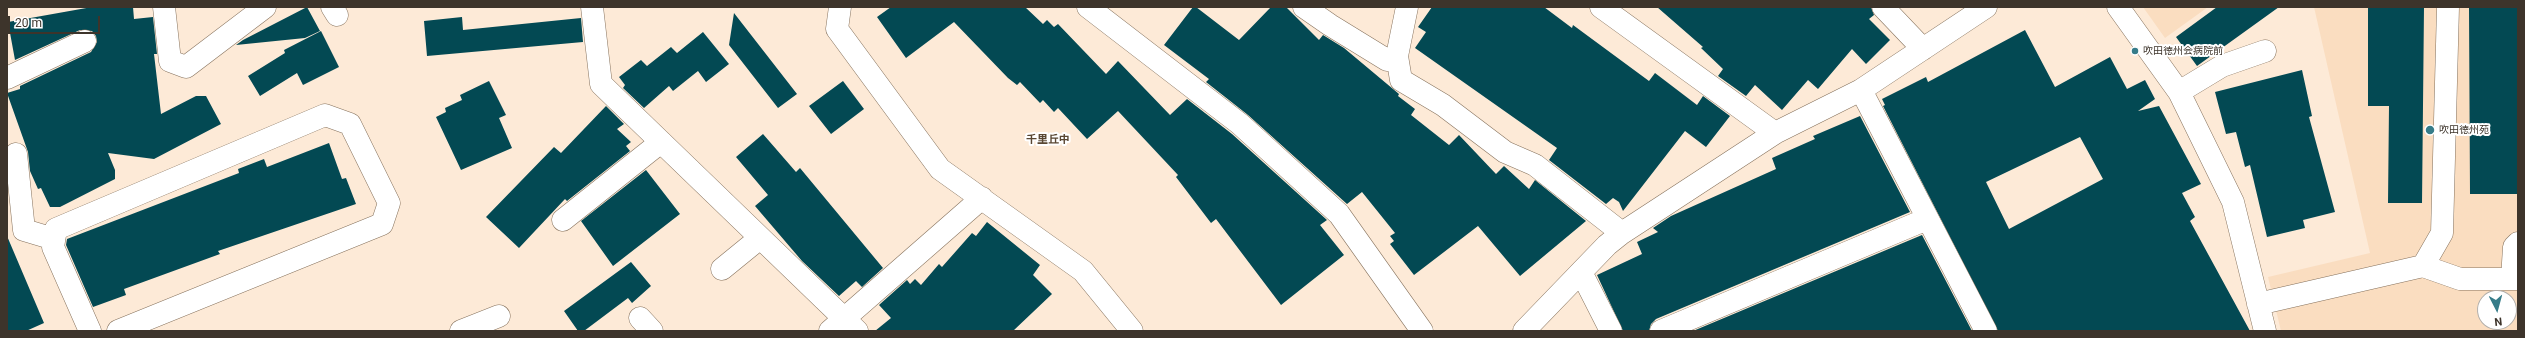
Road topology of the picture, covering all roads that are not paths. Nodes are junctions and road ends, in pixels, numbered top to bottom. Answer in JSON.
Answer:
{"nodes":[{"id":1,"x":164,"y":7,"type":"edge"},
{"id":2,"x":265,"y":7,"type":"edge"},
{"id":3,"x":592,"y":7,"type":"edge"},
{"id":4,"x":840,"y":7,"type":"edge"},
{"id":5,"x":1088,"y":7,"type":"edge"},
{"id":6,"x":1304,"y":7,"type":"edge"},
{"id":7,"x":1407,"y":7,"type":"edge"},
{"id":8,"x":1883,"y":7,"type":"edge"},
{"id":9,"x":1986,"y":7,"type":"edge"},
{"id":10,"x":2118,"y":7,"type":"edge"},
{"id":11,"x":2448,"y":7,"type":"edge"},
{"id":12,"x":1607,"y":9,"type":"edge"},
{"id":13,"x":85,"y":41,"type":"dead end"},
{"id":14,"x":1923,"y":49,"type":"junction"},
{"id":15,"x":2265,"y":51,"type":"dead end"},
{"id":16,"x":1397,"y":56,"type":"junction"},
{"id":17,"x":7,"y":77,"type":"edge"},
{"id":18,"x":1861,"y":90,"type":"junction"},
{"id":19,"x":2179,"y":92,"type":"junction"},
{"id":20,"x":1775,"y":133,"type":"junction"},
{"id":21,"x":661,"y":142,"type":"junction"},
{"id":22,"x":16,"y":154,"type":"dead end"},
{"id":23,"x":982,"y":198,"type":"junction"},
{"id":24,"x":1927,"y":218,"type":"junction"},
{"id":25,"x":564,"y":220,"type":"dead end"},
{"id":26,"x":1622,"y":233,"type":"junction"},
{"id":27,"x":760,"y":238,"type":"junction"},
{"id":28,"x":54,"y":239,"type":"junction"},
{"id":29,"x":2518,"y":243,"type":"edge"},
{"id":30,"x":2423,"y":266,"type":"junction"},
{"id":31,"x":722,"y":269,"type":"dead end"},
{"id":32,"x":1581,"y":272,"type":"junction"},
{"id":33,"x":2515,"y":279,"type":"edge"},
{"id":34,"x":2258,"y":304,"type":"junction"},
{"id":35,"x":498,"y":316,"type":"dead end"},
{"id":36,"x":844,"y":327,"type":"edge"},
{"id":37,"x":90,"y":331,"type":"edge"},
{"id":38,"x":118,"y":331,"type":"edge"},
{"id":39,"x":461,"y":331,"type":"edge"},
{"id":40,"x":1132,"y":331,"type":"edge"},
{"id":41,"x":1422,"y":331,"type":"edge"},
{"id":42,"x":1524,"y":331,"type":"edge"},
{"id":43,"x":1611,"y":331,"type":"edge"},
{"id":44,"x":1661,"y":331,"type":"edge"},
{"id":45,"x":1986,"y":331,"type":"edge"},
{"id":46,"x":2264,"y":331,"type":"edge"}],
"edges":[{"from":1,"to":2,"type":"street"},
{"from":3,"to":21,"type":"street"},
{"from":4,"to":23,"type":"street"},
{"from":5,"to":41,"type":"street"},
{"from":6,"to":16,"type":"street"},
{"from":7,"to":16,"type":"street"},
{"from":8,"to":14,"type":"street"},
{"from":9,"to":14,"type":"street"},
{"from":10,"to":19,"type":"street"},
{"from":11,"to":30,"type":"street"},
{"from":12,"to":20,"type":"street"},
{"from":13,"to":17,"type":"street"},
{"from":14,"to":18,"type":"street"},
{"from":15,"to":19,"type":"street"},
{"from":16,"to":26,"type":"street"},
{"from":18,"to":20,"type":"street"},
{"from":18,"to":24,"type":"street"},
{"from":19,"to":34,"type":"street"},
{"from":20,"to":26,"type":"street"},
{"from":21,"to":25,"type":"street"},
{"from":21,"to":27,"type":"street"},
{"from":22,"to":28,"type":"street"},
{"from":23,"to":36,"type":"street"},
{"from":23,"to":40,"type":"street"},
{"from":24,"to":44,"type":"street"},
{"from":24,"to":45,"type":"street"},
{"from":26,"to":32,"type":"street"},
{"from":27,"to":31,"type":"street"},
{"from":27,"to":36,"type":"street"},
{"from":28,"to":37,"type":"street"},
{"from":28,"to":38,"type":"street"},
{"from":29,"to":33,"type":"street"},
{"from":30,"to":33,"type":"street"},
{"from":30,"to":34,"type":"street"},
{"from":32,"to":42,"type":"street"},
{"from":32,"to":43,"type":"street"},
{"from":34,"to":46,"type":"street"},
{"from":35,"to":39,"type":"street"}]}
